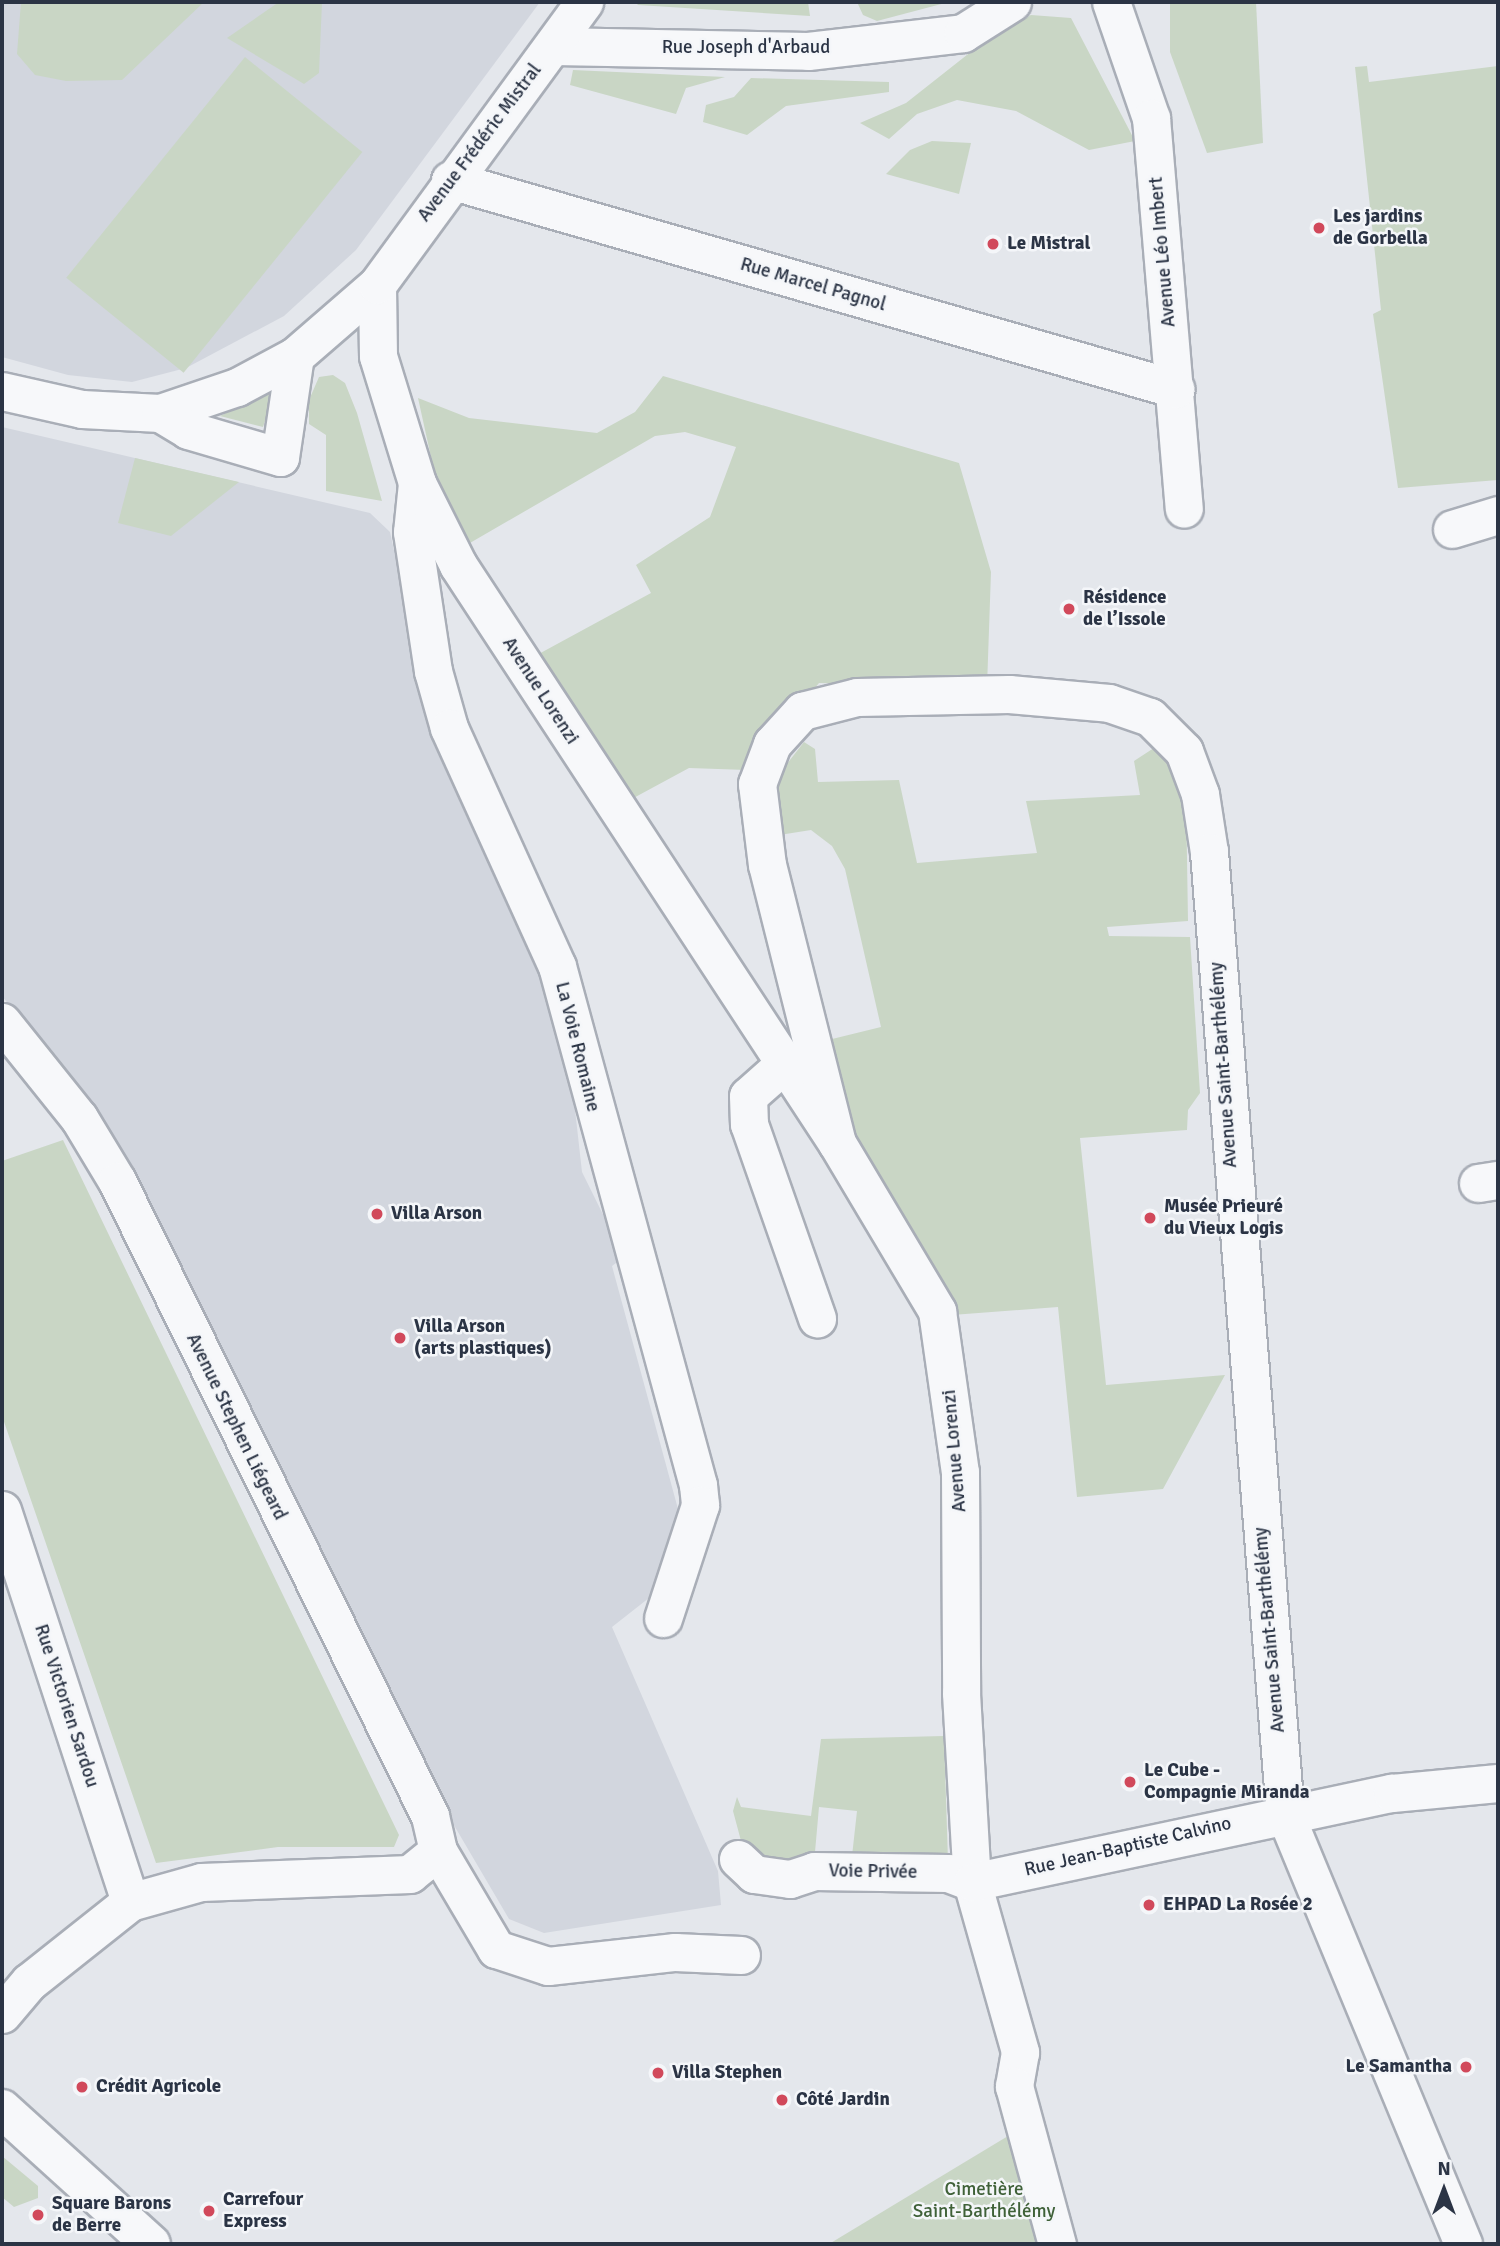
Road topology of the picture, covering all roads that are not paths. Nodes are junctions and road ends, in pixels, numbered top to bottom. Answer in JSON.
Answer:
{"nodes":[{"id":1,"x":584,"y":2,"type":"edge"},
{"id":2,"x":1012,"y":2,"type":"edge"},
{"id":3,"x":1111,"y":2,"type":"edge"},
{"id":4,"x":554,"y":46,"type":"junction"},
{"id":5,"x":450,"y":180,"type":"junction"},
{"id":6,"x":377,"y":285,"type":"junction"},
{"id":7,"x":295,"y":356,"type":"junction"},
{"id":8,"x":1176,"y":389,"type":"junction"},
{"id":9,"x":2,"y":391,"type":"edge"},
{"id":10,"x":160,"y":413,"type":"junction"},
{"id":11,"x":417,"y":483,"type":"junction"},
{"id":12,"x":1184,"y":509,"type":"dead end"},
{"id":13,"x":1498,"y":515,"type":"edge"},
{"id":14,"x":1452,"y":529,"type":"dead end"},
{"id":15,"x":2,"y":1022,"type":"edge"},
{"id":16,"x":782,"y":1066,"type":"junction"},
{"id":17,"x":836,"y":1143,"type":"junction"},
{"id":18,"x":817,"y":1318,"type":"dead end"},
{"id":19,"x":2,"y":1510,"type":"edge"},
{"id":20,"x":663,"y":1618,"type":"dead end"},
{"id":21,"x":1498,"y":1783,"type":"edge"},
{"id":22,"x":1285,"y":1814,"type":"junction"},
{"id":23,"x":438,"y":1851,"type":"junction"},
{"id":24,"x":738,"y":1859,"type":"dead end"},
{"id":25,"x":972,"y":1882,"type":"junction"},
{"id":26,"x":130,"y":1902,"type":"junction"},
{"id":27,"x":741,"y":1955,"type":"dead end"},
{"id":28,"x":2,"y":2014,"type":"edge"},
{"id":29,"x":2,"y":2109,"type":"edge"},
{"id":30,"x":151,"y":2244,"type":"edge"},
{"id":31,"x":1057,"y":2244,"type":"edge"},
{"id":32,"x":1463,"y":2244,"type":"edge"}],
"edges":[{"from":1,"to":4,"type":"street","name":"Avenue Frédéric Mistral"},
{"from":2,"to":4,"type":"street","name":"Rue Joseph d'Arbaud"},
{"from":3,"to":8,"type":"street","name":"Avenue Léo Imbert"},
{"from":4,"to":5,"type":"street","name":"Avenue Frédéric Mistral"},
{"from":5,"to":6,"type":"street","name":"Avenue Frédéric Mistral"},
{"from":5,"to":8,"type":"street","name":"Rue Marcel Pagnol"},
{"from":6,"to":7,"type":"street"},
{"from":6,"to":11,"type":"street","name":"Avenue Lorenzi"},
{"from":7,"to":10,"type":"street"},
{"from":7,"to":10,"type":"street"},
{"from":8,"to":12,"type":"street","name":"Avenue Léo Imbert"},
{"from":9,"to":10,"type":"street"},
{"from":11,"to":16,"type":"street","name":"Avenue Lorenzi"},
{"from":11,"to":20,"type":"street","name":"La Voie Romaine"},
{"from":13,"to":14,"type":"street"},
{"from":15,"to":23,"type":"street","name":"Avenue Stephen Liégeard"},
{"from":16,"to":17,"type":"street","name":"Avenue Lorenzi"},
{"from":16,"to":18,"type":"street"},
{"from":17,"to":22,"type":"street","name":"Avenue Saint-Barthélémy"},
{"from":17,"to":25,"type":"street","name":"Avenue Lorenzi"},
{"from":19,"to":26,"type":"street","name":"Rue Victorien Sardou"},
{"from":21,"to":22,"type":"street","name":"Rue Jean-Baptiste Calvino"},
{"from":22,"to":25,"type":"street","name":"Rue Jean-Baptiste Calvino"},
{"from":22,"to":32,"type":"street","name":"Avenue Saint-Barthélémy"},
{"from":23,"to":26,"type":"street"},
{"from":23,"to":27,"type":"street","name":"Avenue Stephen Liégeard"},
{"from":24,"to":25,"type":"street","name":"Voie Privée"},
{"from":25,"to":31,"type":"street","name":"Avenue Lorenzi"},
{"from":26,"to":28,"type":"street"},
{"from":29,"to":30,"type":"street"}]}
